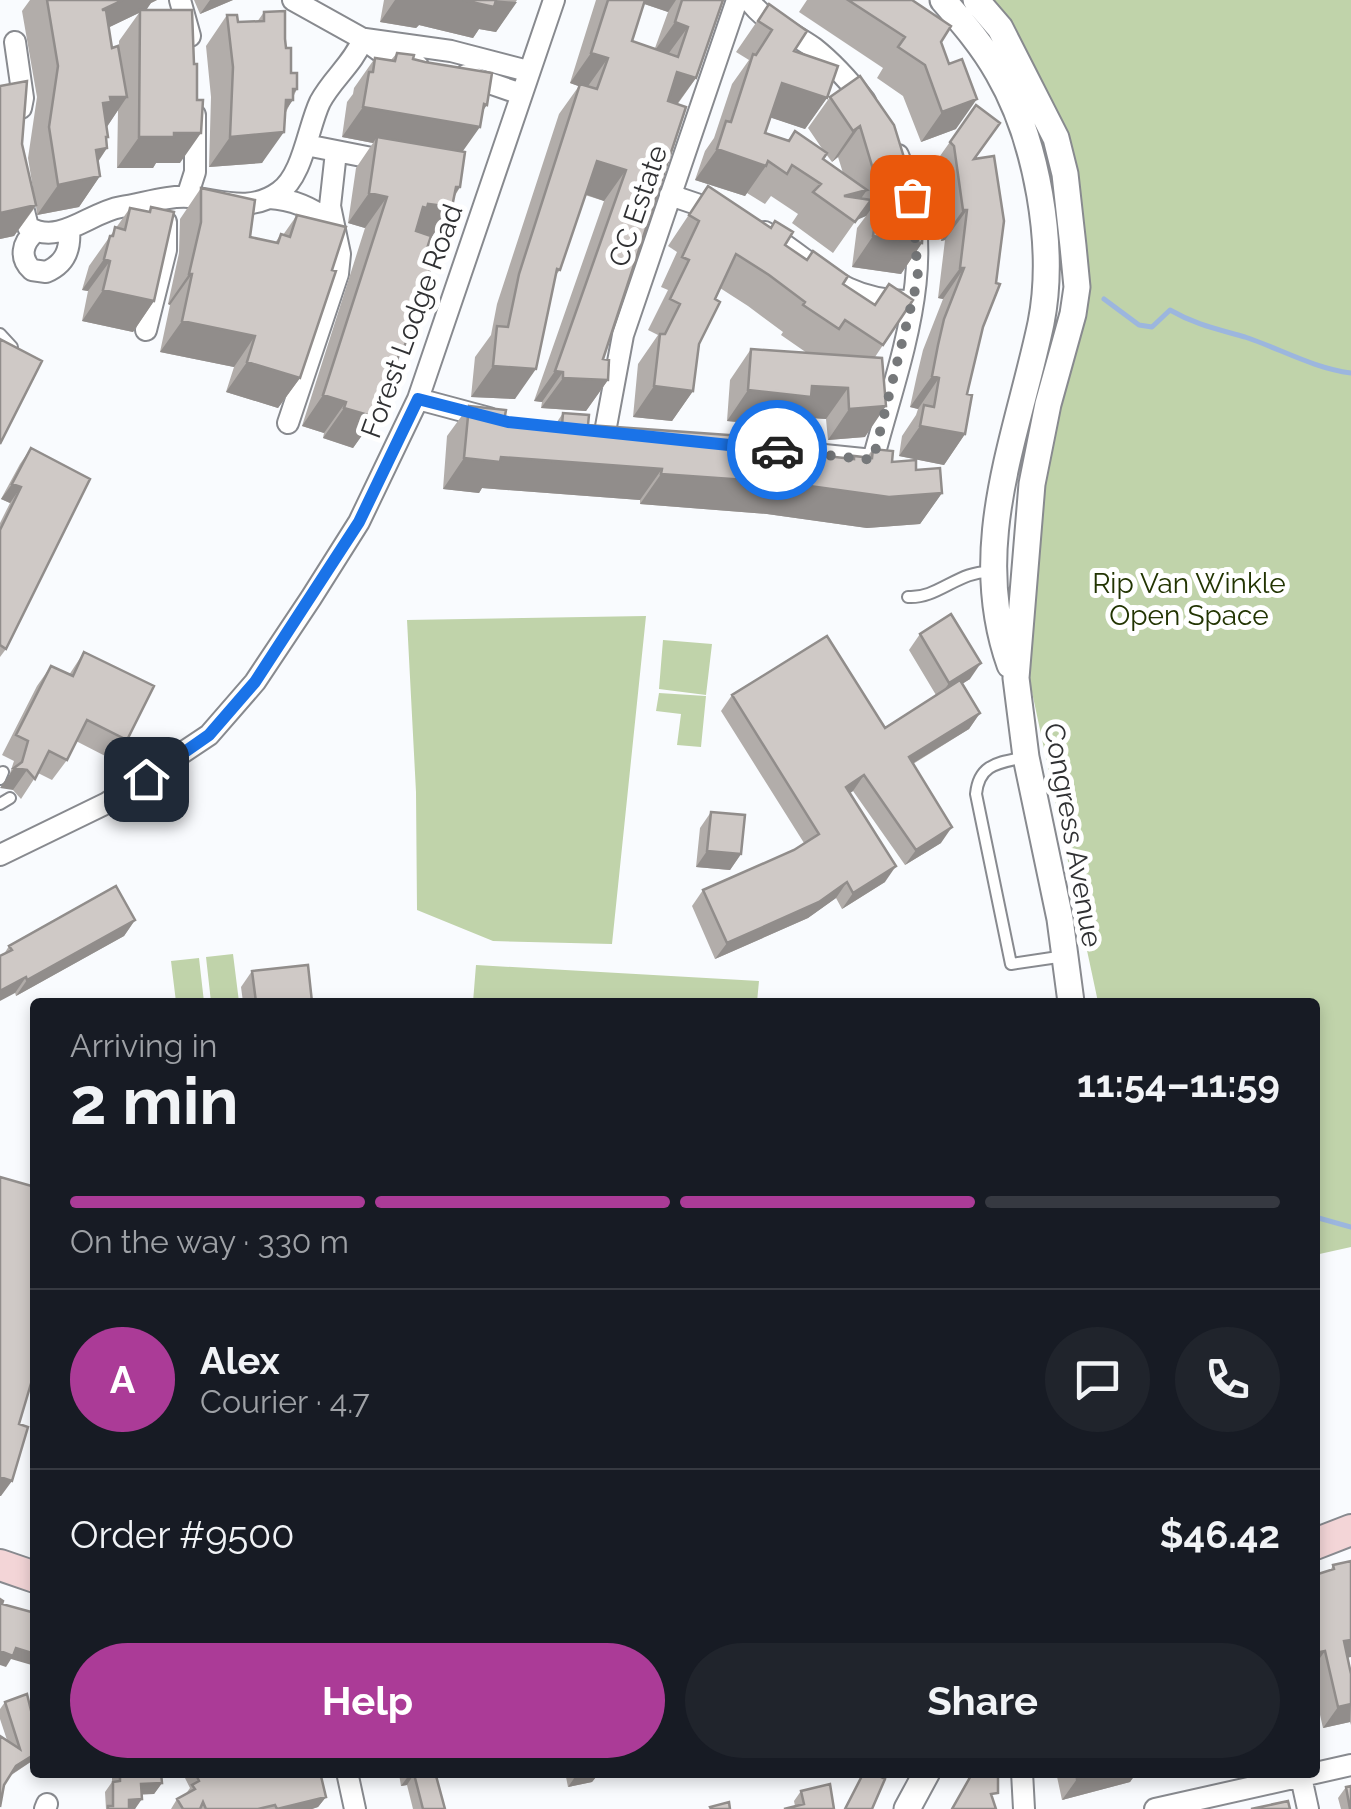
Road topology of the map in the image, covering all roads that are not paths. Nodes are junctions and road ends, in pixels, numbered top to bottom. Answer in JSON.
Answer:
{"nodes":[{"id":1,"x":180,"y":0,"type":"edge"},
{"id":2,"x":293,"y":0,"type":"edge"},
{"id":3,"x":554,"y":0,"type":"edge"},
{"id":4,"x":737,"y":0,"type":"edge"},
{"id":5,"x":749,"y":0,"type":"edge"},
{"id":6,"x":943,"y":0,"type":"edge"},
{"id":7,"x":976,"y":0,"type":"edge"},
{"id":8,"x":331,"y":9,"type":"edge"},
{"id":9,"x":363,"y":39,"type":"junction"},
{"id":10,"x":15,"y":42,"type":"dead end"},
{"id":11,"x":191,"y":50,"type":"edge"},
{"id":12,"x":528,"y":71,"type":"junction"},
{"id":13,"x":194,"y":89,"type":"edge"},
{"id":14,"x":521,"y":94,"type":"junction"},
{"id":15,"x":874,"y":112,"type":"edge"},
{"id":16,"x":18,"y":125,"type":"edge"},
{"id":17,"x":891,"y":140,"type":"edge"},
{"id":18,"x":306,"y":145,"type":"junction"},
{"id":19,"x":336,"y":152,"type":"junction"},
{"id":20,"x":407,"y":164,"type":"edge"},
{"id":21,"x":17,"y":176,"type":"edge"},
{"id":22,"x":670,"y":195,"type":"junction"},
{"id":23,"x":176,"y":198,"type":"junction"},
{"id":24,"x":269,"y":198,"type":"junction"},
{"id":25,"x":332,"y":223,"type":"junction"},
{"id":26,"x":68,"y":230,"type":"junction"},
{"id":27,"x":35,"y":232,"type":"junction"},
{"id":28,"x":914,"y":302,"type":"junction"},
{"id":29,"x":146,"y":330,"type":"dead end"},
{"id":30,"x":0,"y":334,"type":"edge"},
{"id":31,"x":12,"y":347,"type":"edge"},
{"id":32,"x":418,"y":399,"type":"junction"},
{"id":33,"x":508,"y":422,"type":"edge"},
{"id":34,"x":288,"y":424,"type":"dead end"},
{"id":35,"x":605,"y":432,"type":"edge"},
{"id":36,"x":720,"y":444,"type":"edge"},
{"id":37,"x":996,"y":572,"type":"junction"},
{"id":38,"x":908,"y":597,"type":"dead end"},
{"id":39,"x":1016,"y":678,"type":"junction"},
{"id":40,"x":1026,"y":757,"type":"junction"},
{"id":41,"x":0,"y":855,"type":"edge"},
{"id":42,"x":1065,"y":956,"type":"junction"},
{"id":43,"x":1071,"y":998,"type":"edge"},
{"id":44,"x":1351,"y":1530,"type":"edge"},
{"id":45,"x":1320,"y":1542,"type":"edge"},
{"id":46,"x":0,"y":1565,"type":"edge"},
{"id":47,"x":30,"y":1574,"type":"edge"},
{"id":48,"x":1351,"y":1765,"type":"edge"},
{"id":49,"x":1320,"y":1772,"type":"edge"},
{"id":50,"x":348,"y":1778,"type":"edge"},
{"id":51,"x":924,"y":1778,"type":"edge"},
{"id":52,"x":1022,"y":1778,"type":"edge"},
{"id":53,"x":1296,"y":1778,"type":"edge"},
{"id":54,"x":1301,"y":1778,"type":"edge"},
{"id":55,"x":355,"y":1809,"type":"edge"},
{"id":56,"x":907,"y":1809,"type":"edge"},
{"id":57,"x":1024,"y":1809,"type":"edge"},
{"id":58,"x":1156,"y":1809,"type":"edge"},
{"id":59,"x":1308,"y":1809,"type":"edge"}],
"edges":[{"from":1,"to":11,"type":"street"},
{"from":2,"to":8,"type":"street"},
{"from":3,"to":12,"type":"street","name":"Forest Lodge Road"},
{"from":4,"to":22,"type":"street","name":"CC Estate"},
{"from":5,"to":15,"type":"street"},
{"from":6,"to":37,"type":"street","name":"Congress Avenue"},
{"from":7,"to":39,"type":"street","name":"Congress Avenue"},
{"from":8,"to":9,"type":"street"},
{"from":9,"to":12,"type":"street"},
{"from":9,"to":14,"type":"street"},
{"from":9,"to":18,"type":"street"},
{"from":10,"to":16,"type":"street"},
{"from":12,"to":14,"type":"street","name":"Forest Lodge Road"},
{"from":13,"to":23,"type":"street"},
{"from":14,"to":32,"type":"street","name":"Forest Lodge Road"},
{"from":17,"to":28,"type":"street"},
{"from":18,"to":19,"type":"street"},
{"from":18,"to":24,"type":"street"},
{"from":19,"to":20,"type":"street"},
{"from":19,"to":25,"type":"street"},
{"from":21,"to":27,"type":"street"},
{"from":22,"to":28,"type":"street"},
{"from":22,"to":35,"type":"street","name":"CC Estate"},
{"from":23,"to":24,"type":"street"},
{"from":23,"to":26,"type":"street"},
{"from":23,"to":29,"type":"street"},
{"from":24,"to":25,"type":"street"},
{"from":25,"to":34,"type":"street"},
{"from":26,"to":27,"type":"street"},
{"from":26,"to":27,"type":"street"},
{"from":28,"to":36,"type":"street"},
{"from":30,"to":31,"type":"lane"},
{"from":32,"to":33,"type":"street"},
{"from":32,"to":41,"type":"street","name":"Forest Lodge Road"},
{"from":37,"to":38,"type":"lane"},
{"from":37,"to":39,"type":"street","name":"Congress Avenue"},
{"from":39,"to":40,"type":"street","name":"Congress Avenue"},
{"from":40,"to":42,"type":"street","name":"Congress Avenue"},
{"from":40,"to":42,"type":"lane"},
{"from":42,"to":43,"type":"street","name":"Congress Avenue"},
{"from":44,"to":45,"type":"main road"},
{"from":46,"to":47,"type":"main road"},
{"from":48,"to":49,"type":"street"},
{"from":50,"to":55,"type":"street"},
{"from":51,"to":56,"type":"street"},
{"from":52,"to":57,"type":"street"},
{"from":53,"to":58,"type":"street"},
{"from":54,"to":59,"type":"street"}]}
